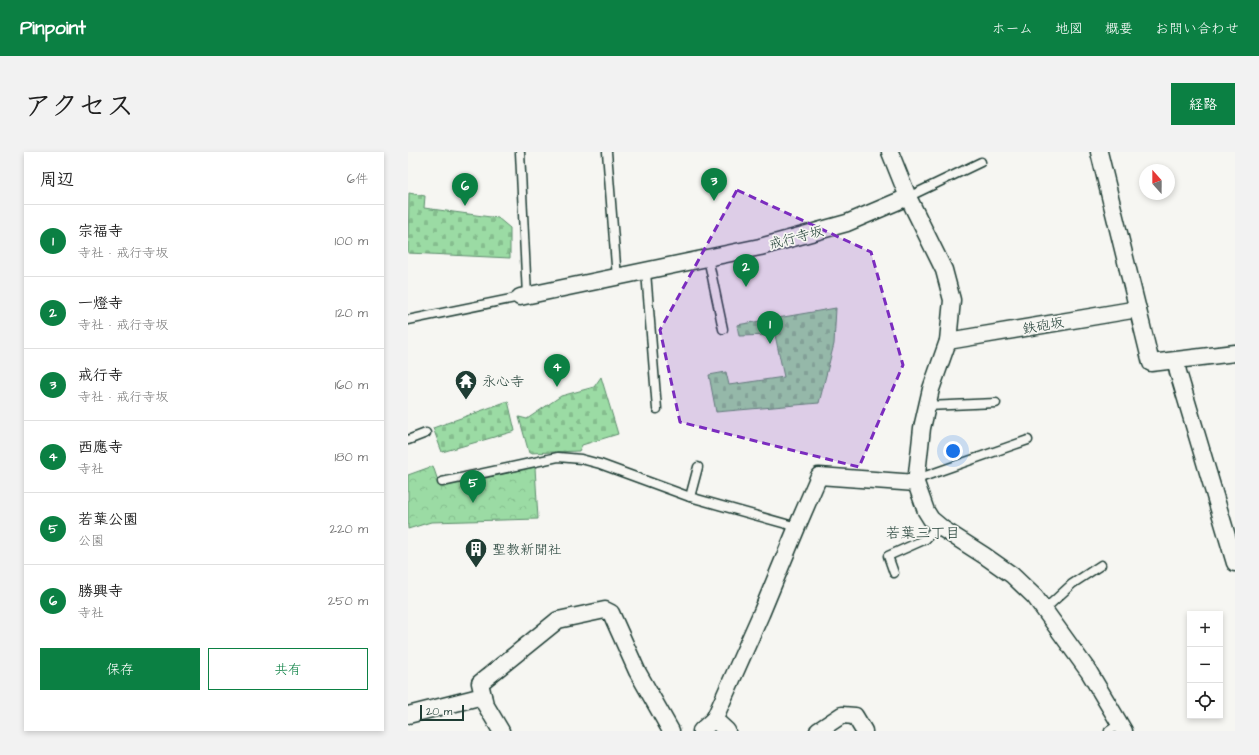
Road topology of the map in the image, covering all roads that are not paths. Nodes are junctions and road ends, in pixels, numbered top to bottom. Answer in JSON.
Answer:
{"nodes":[{"id":1,"x":520,"y":152,"type":"edge"},
{"id":2,"x":606,"y":152,"type":"edge"},
{"id":3,"x":890,"y":152,"type":"edge"},
{"id":4,"x":1099,"y":152,"type":"edge"},
{"id":5,"x":981,"y":162,"type":"dead end"},
{"id":6,"x":908,"y":197,"type":"junction"},
{"id":7,"x":708,"y":258,"type":"junction"},
{"id":8,"x":646,"y":272,"type":"junction"},
{"id":9,"x":617,"y":278,"type":"junction"},
{"id":10,"x":523,"y":297,"type":"junction"},
{"id":11,"x":1138,"y":309,"type":"junction"},
{"id":12,"x":408,"y":320,"type":"edge"},
{"id":13,"x":723,"y":329,"type":"dead end"},
{"id":14,"x":948,"y":341,"type":"junction"},
{"id":15,"x":1235,"y":353,"type":"edge"},
{"id":16,"x":1176,"y":361,"type":"junction"},
{"id":17,"x":996,"y":403,"type":"dead end"},
{"id":18,"x":927,"y":406,"type":"junction"},
{"id":19,"x":657,"y":409,"type":"dead end"},
{"id":20,"x":426,"y":433,"type":"dead end"},
{"id":21,"x":408,"y":440,"type":"edge"},
{"id":22,"x":1028,"y":440,"type":"dead end"},
{"id":23,"x":698,"y":467,"type":"dead end"},
{"id":24,"x":916,"y":481,"type":"junction"},
{"id":25,"x":442,"y":482,"type":"dead end"},
{"id":26,"x":690,"y":497,"type":"junction"},
{"id":27,"x":938,"y":525,"type":"junction"},
{"id":28,"x":797,"y":527,"type":"junction"},
{"id":29,"x":1235,"y":562,"type":"edge"},
{"id":30,"x":1101,"y":565,"type":"dead end"},
{"id":31,"x":894,"y":573,"type":"dead end"},
{"id":32,"x":1044,"y":610,"type":"junction"},
{"id":33,"x":483,"y":696,"type":"junction"},
{"id":34,"x":408,"y":714,"type":"edge"},
{"id":35,"x":714,"y":719,"type":"junction"},
{"id":36,"x":1117,"y":729,"type":"edge"},
{"id":37,"x":501,"y":731,"type":"edge"},
{"id":38,"x":671,"y":731,"type":"edge"},
{"id":39,"x":701,"y":731,"type":"edge"},
{"id":40,"x":727,"y":731,"type":"edge"},
{"id":41,"x":818,"y":731,"type":"edge"},
{"id":42,"x":864,"y":731,"type":"edge"}],
"edges":[{"from":1,"to":10,"type":"lane"},
{"from":2,"to":9,"type":"lane"},
{"from":3,"to":6,"type":"street"},
{"from":4,"to":11,"type":"street"},
{"from":5,"to":6,"type":"lane"},
{"from":6,"to":7,"type":"street","name":"戒行寺坂"},
{"from":6,"to":14,"type":"street"},
{"from":7,"to":8,"type":"street","name":"戒行寺坂"},
{"from":7,"to":13,"type":"lane"},
{"from":8,"to":9,"type":"street","name":"戒行寺坂"},
{"from":8,"to":19,"type":"lane"},
{"from":9,"to":10,"type":"street","name":"戒行寺坂"},
{"from":10,"to":12,"type":"lane"},
{"from":11,"to":14,"type":"street","name":"鉄砲坂"},
{"from":11,"to":16,"type":"street"},
{"from":14,"to":18,"type":"street"},
{"from":15,"to":16,"type":"street"},
{"from":16,"to":29,"type":"street"},
{"from":17,"to":18,"type":"lane"},
{"from":18,"to":24,"type":"street"},
{"from":20,"to":21,"type":"lane"},
{"from":22,"to":24,"type":"lane"},
{"from":23,"to":26,"type":"lane"},
{"from":24,"to":27,"type":"street"},
{"from":24,"to":28,"type":"street"},
{"from":25,"to":26,"type":"lane"},
{"from":26,"to":28,"type":"lane"},
{"from":27,"to":31,"type":"lane"},
{"from":27,"to":32,"type":"street"},
{"from":28,"to":35,"type":"street"},
{"from":30,"to":32,"type":"lane"},
{"from":32,"to":36,"type":"street"},
{"from":33,"to":34,"type":"street"},
{"from":33,"to":37,"type":"street"},
{"from":33,"to":38,"type":"street"},
{"from":35,"to":39,"type":"street"},
{"from":35,"to":40,"type":"street"},
{"from":41,"to":42,"type":"street"}]}
